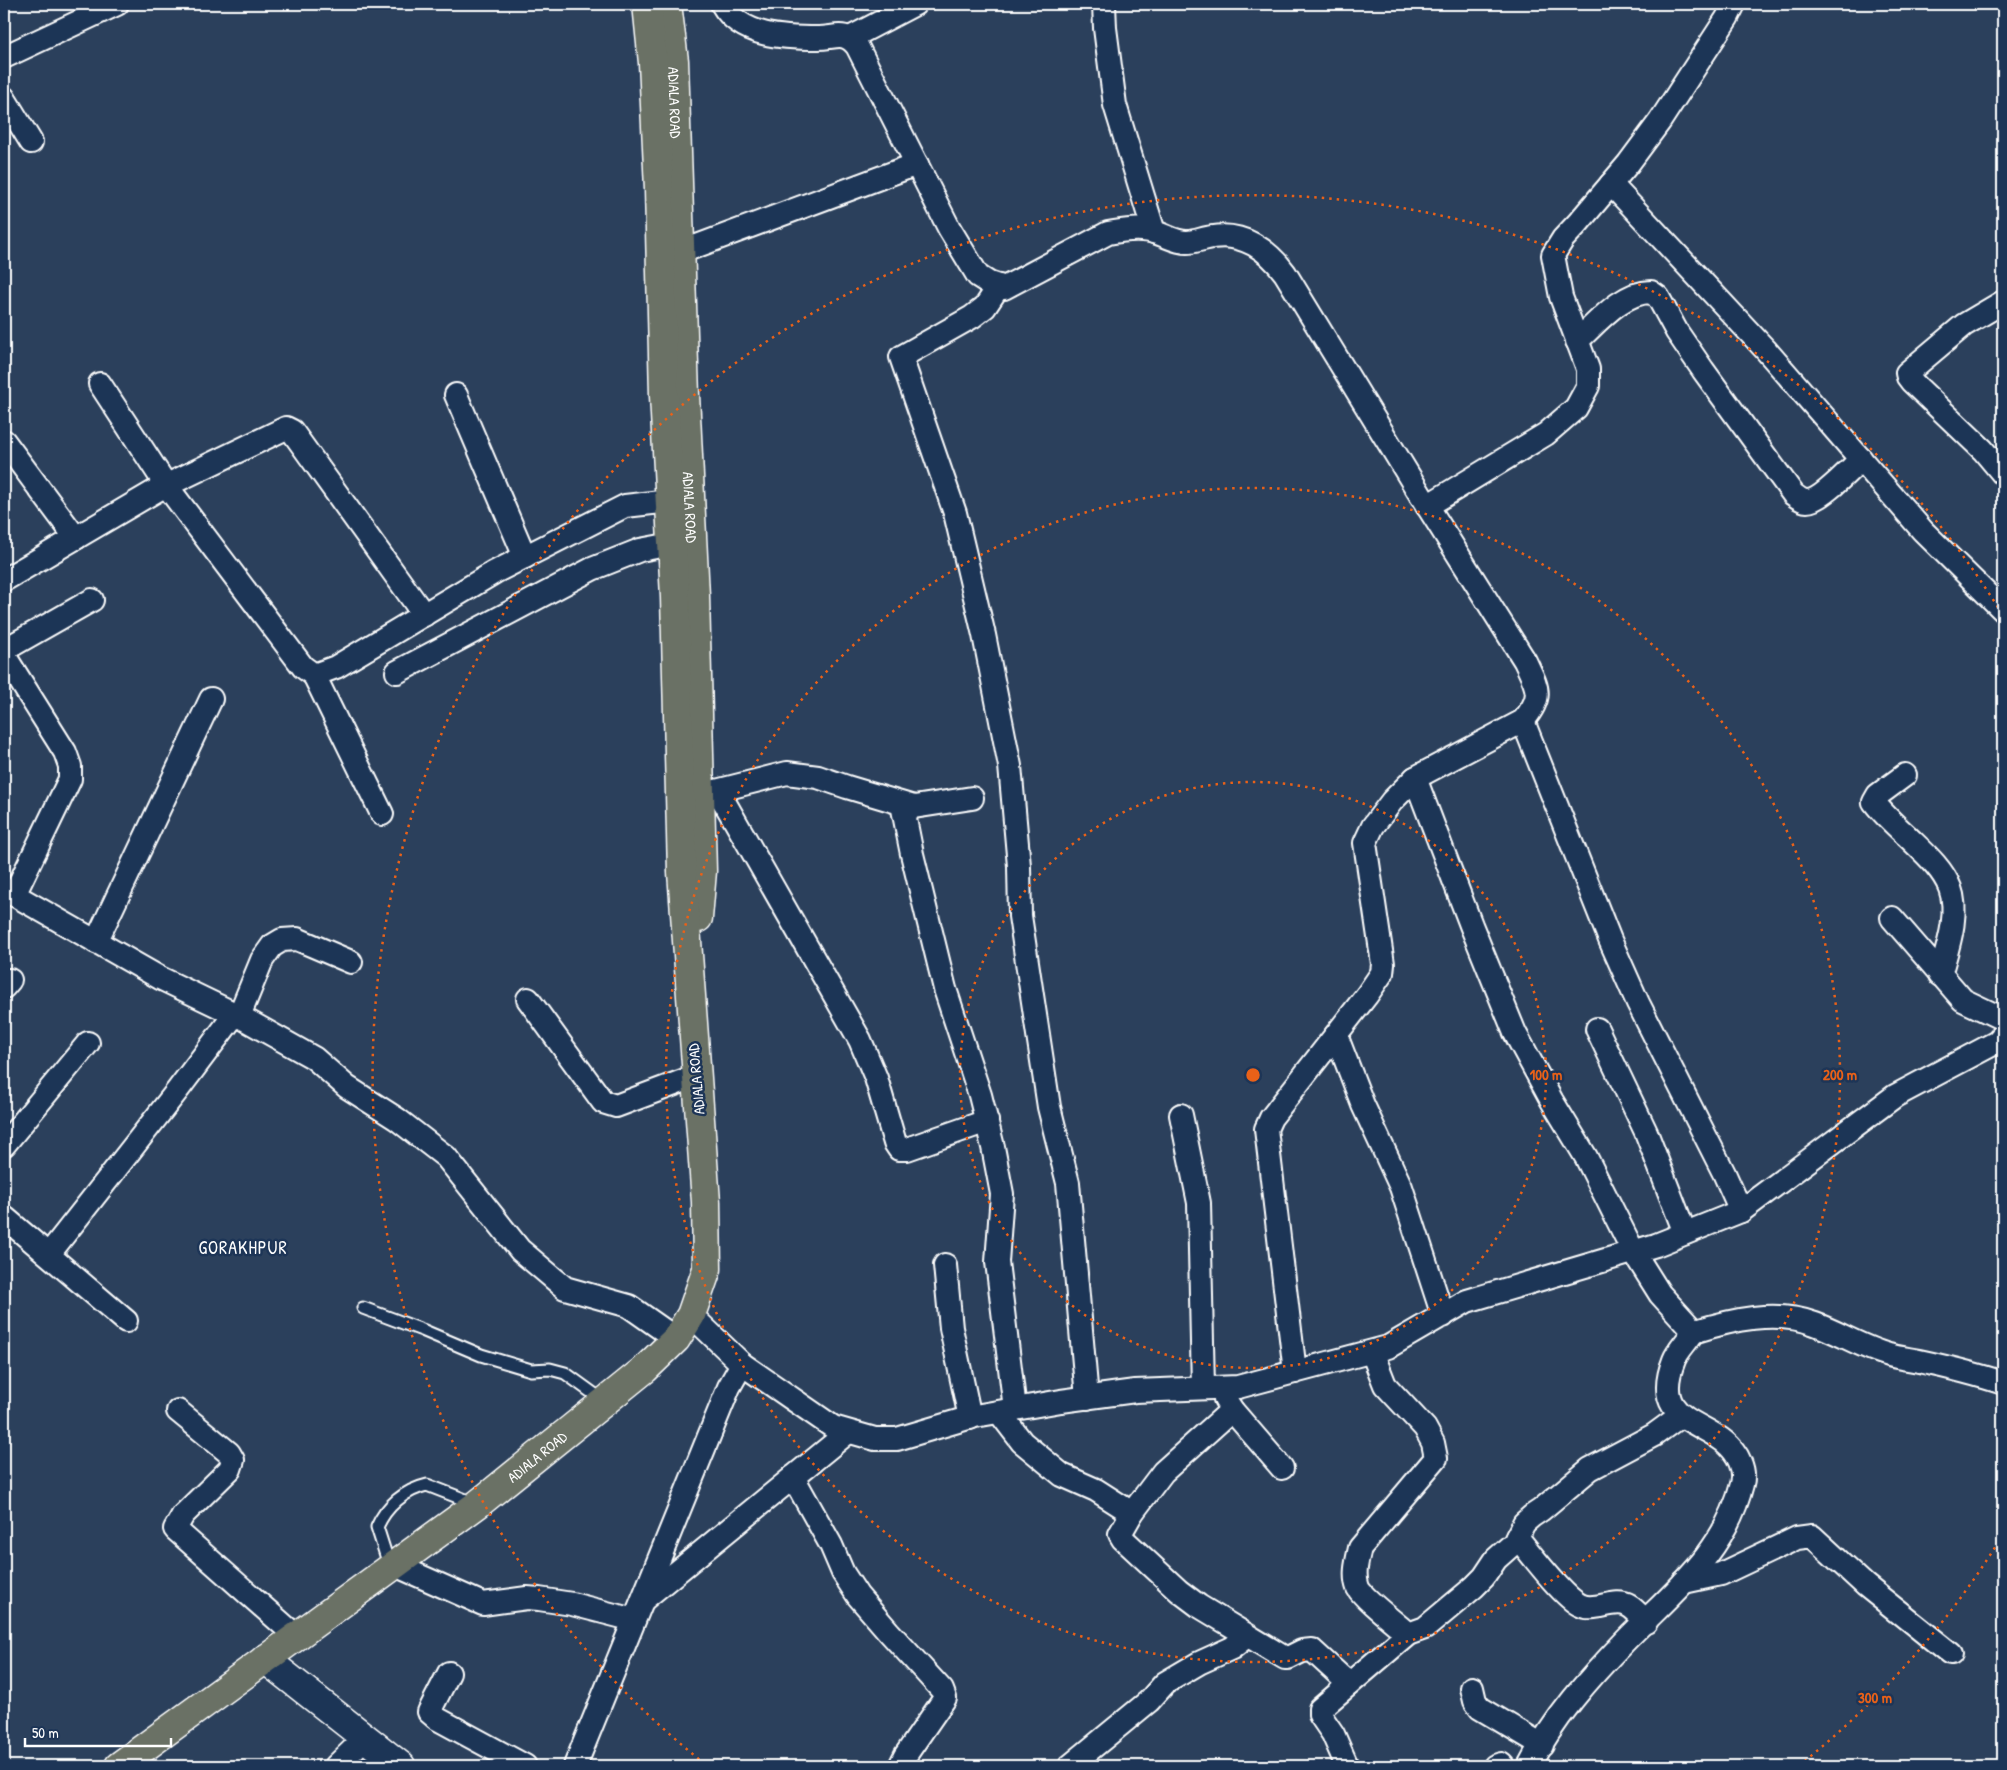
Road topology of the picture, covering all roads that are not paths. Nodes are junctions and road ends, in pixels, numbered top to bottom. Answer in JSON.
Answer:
{"nodes":[{"id":1,"x":117,"y":4,"type":"edge"},
{"id":2,"x":647,"y":4,"type":"edge"},
{"id":3,"x":668,"y":4,"type":"edge"},
{"id":4,"x":722,"y":4,"type":"edge"},
{"id":5,"x":915,"y":4,"type":"edge"},
{"id":6,"x":1104,"y":4,"type":"edge"},
{"id":7,"x":1734,"y":4,"type":"edge"},
{"id":8,"x":850,"y":38,"type":"junction"},
{"id":9,"x":4,"y":57,"type":"edge"},
{"id":10,"x":4,"y":98,"type":"edge"},
{"id":11,"x":31,"y":142,"type":"dead end"},
{"id":12,"x":917,"y":164,"type":"junction"},
{"id":13,"x":1611,"y":184,"type":"junction"},
{"id":14,"x":1154,"y":232,"type":"junction"},
{"id":15,"x":681,"y":252,"type":"junction"},
{"id":16,"x":998,"y":286,"type":"junction"},
{"id":17,"x":2003,"y":302,"type":"edge"},
{"id":18,"x":1577,"y":341,"type":"junction"},
{"id":19,"x":100,"y":384,"type":"dead end"},
{"id":20,"x":456,"y":395,"type":"dead end"},
{"id":21,"x":4,"y":441,"type":"edge"},
{"id":22,"x":1862,"y":459,"type":"junction"},
{"id":23,"x":2003,"y":474,"type":"edge"},
{"id":24,"x":166,"y":485,"type":"junction"},
{"id":25,"x":680,"y":501,"type":"junction"},
{"id":26,"x":1427,"y":506,"type":"junction"},
{"id":27,"x":76,"y":538,"type":"junction"},
{"id":28,"x":672,"y":544,"type":"junction"},
{"id":29,"x":525,"y":557,"type":"junction"},
{"id":30,"x":4,"y":580,"type":"edge"},
{"id":31,"x":92,"y":600,"type":"dead end"},
{"id":32,"x":2003,"y":610,"type":"edge"},
{"id":33,"x":424,"y":615,"type":"junction"},
{"id":34,"x":4,"y":650,"type":"edge"},
{"id":35,"x":4,"y":655,"type":"edge"},
{"id":36,"x":397,"y":672,"type":"dead end"},
{"id":37,"x":314,"y":675,"type":"junction"},
{"id":38,"x":211,"y":699,"type":"dead end"},
{"id":39,"x":1522,"y":721,"type":"junction"},
{"id":40,"x":1904,"y":774,"type":"dead end"},
{"id":41,"x":1414,"y":778,"type":"junction"},
{"id":42,"x":709,"y":793,"type":"junction"},
{"id":43,"x":972,"y":798,"type":"dead end"},
{"id":44,"x":902,"y":804,"type":"junction"},
{"id":45,"x":382,"y":814,"type":"dead end"},
{"id":46,"x":9,"y":892,"type":"edge"},
{"id":47,"x":1892,"y":918,"type":"dead end"},
{"id":48,"x":96,"y":942,"type":"junction"},
{"id":49,"x":351,"y":962,"type":"dead end"},
{"id":50,"x":1940,"y":975,"type":"junction"},
{"id":51,"x":528,"y":999,"type":"dead end"},
{"id":52,"x":691,"y":1010,"type":"junction"},
{"id":53,"x":237,"y":1015,"type":"junction"},
{"id":54,"x":2003,"y":1019,"type":"edge"},
{"id":55,"x":1597,"y":1029,"type":"dead end"},
{"id":56,"x":1336,"y":1035,"type":"junction"},
{"id":57,"x":2003,"y":1035,"type":"edge"},
{"id":58,"x":88,"y":1043,"type":"dead end"},
{"id":59,"x":696,"y":1076,"type":"junction"},
{"id":60,"x":1181,"y":1115,"type":"dead end"},
{"id":61,"x":987,"y":1121,"type":"junction"},
{"id":62,"x":4,"y":1145,"type":"edge"},
{"id":63,"x":1740,"y":1211,"type":"junction"},
{"id":64,"x":4,"y":1217,"type":"edge"},
{"id":65,"x":1686,"y":1233,"type":"junction"},
{"id":66,"x":1633,"y":1251,"type":"junction"},
{"id":67,"x":49,"y":1254,"type":"junction"},
{"id":68,"x":945,"y":1265,"type":"dead end"},
{"id":69,"x":363,"y":1308,"type":"dead end"},
{"id":70,"x":691,"y":1315,"type":"junction"},
{"id":71,"x":1443,"y":1316,"type":"junction"},
{"id":72,"x":126,"y":1321,"type":"dead end"},
{"id":73,"x":1692,"y":1332,"type":"junction"},
{"id":74,"x":676,"y":1338,"type":"junction"},
{"id":75,"x":1372,"y":1352,"type":"junction"},
{"id":76,"x":742,"y":1364,"type":"junction"},
{"id":77,"x":1295,"y":1372,"type":"junction"},
{"id":78,"x":2003,"y":1383,"type":"edge"},
{"id":79,"x":1210,"y":1388,"type":"junction"},
{"id":80,"x":1087,"y":1398,"type":"junction"},
{"id":81,"x":605,"y":1402,"type":"junction"},
{"id":82,"x":1007,"y":1410,"type":"junction"},
{"id":83,"x":1232,"y":1410,"type":"junction"},
{"id":84,"x":178,"y":1411,"type":"dead end"},
{"id":85,"x":1680,"y":1416,"type":"junction"},
{"id":86,"x":970,"y":1418,"type":"junction"},
{"id":87,"x":847,"y":1433,"type":"junction"},
{"id":88,"x":1282,"y":1468,"type":"dead end"},
{"id":89,"x":793,"y":1477,"type":"junction"},
{"id":90,"x":478,"y":1504,"type":"junction"},
{"id":91,"x":1132,"y":1513,"type":"junction"},
{"id":92,"x":1517,"y":1538,"type":"junction"},
{"id":93,"x":392,"y":1567,"type":"junction"},
{"id":94,"x":1684,"y":1582,"type":"junction"},
{"id":95,"x":637,"y":1611,"type":"junction"},
{"id":96,"x":1646,"y":1622,"type":"junction"},
{"id":97,"x":1408,"y":1634,"type":"junction"},
{"id":98,"x":1247,"y":1636,"type":"junction"},
{"id":99,"x":297,"y":1637,"type":"junction"},
{"id":100,"x":1951,"y":1654,"type":"dead end"},
{"id":101,"x":265,"y":1660,"type":"junction"},
{"id":102,"x":449,"y":1673,"type":"dead end"},
{"id":103,"x":1349,"y":1684,"type":"junction"},
{"id":104,"x":1472,"y":1688,"type":"dead end"},
{"id":105,"x":365,"y":1738,"type":"junction"},
{"id":106,"x":1542,"y":1745,"type":"junction"},
{"id":107,"x":119,"y":1766,"type":"edge"},
{"id":108,"x":336,"y":1766,"type":"edge"},
{"id":109,"x":401,"y":1766,"type":"edge"},
{"id":110,"x":525,"y":1766,"type":"edge"},
{"id":111,"x":575,"y":1766,"type":"edge"},
{"id":112,"x":900,"y":1766,"type":"edge"},
{"id":113,"x":1070,"y":1766,"type":"edge"},
{"id":114,"x":1347,"y":1766,"type":"edge"},
{"id":115,"x":1495,"y":1766,"type":"edge"},
{"id":116,"x":1503,"y":1766,"type":"edge"},
{"id":117,"x":1529,"y":1766,"type":"edge"}],
"edges":[{"from":1,"to":9,"type":"street"},
{"from":2,"to":25,"type":"main road","name":"ADIALA ROAD"},
{"from":3,"to":15,"type":"main road","name":"ADIALA ROAD"},
{"from":4,"to":8,"type":"street"},
{"from":5,"to":8,"type":"street"},
{"from":6,"to":14,"type":"street"},
{"from":7,"to":13,"type":"street"},
{"from":8,"to":12,"type":"street"},
{"from":10,"to":11,"type":"street"},
{"from":12,"to":15,"type":"street"},
{"from":12,"to":16,"type":"street"},
{"from":13,"to":18,"type":"street"},
{"from":13,"to":22,"type":"street"},
{"from":14,"to":16,"type":"street"},
{"from":14,"to":26,"type":"street"},
{"from":15,"to":25,"type":"main road","name":"ADIALA ROAD"},
{"from":16,"to":80,"type":"street"},
{"from":17,"to":23,"type":"street"},
{"from":18,"to":22,"type":"street"},
{"from":18,"to":26,"type":"street"},
{"from":19,"to":24,"type":"street"},
{"from":20,"to":29,"type":"street"},
{"from":21,"to":27,"type":"street"},
{"from":22,"to":32,"type":"street"},
{"from":24,"to":27,"type":"street"},
{"from":24,"to":33,"type":"street"},
{"from":24,"to":37,"type":"street"},
{"from":25,"to":28,"type":"main road","name":"ADIALA ROAD"},
{"from":25,"to":29,"type":"street"},
{"from":25,"to":42,"type":"main road","name":"ADIALA ROAD"},
{"from":26,"to":39,"type":"street"},
{"from":27,"to":30,"type":"street"},
{"from":28,"to":36,"type":"street"},
{"from":28,"to":52,"type":"main road","name":"ADIALA ROAD"},
{"from":29,"to":33,"type":"street"},
{"from":31,"to":34,"type":"street"},
{"from":33,"to":37,"type":"street"},
{"from":35,"to":46,"type":"street"},
{"from":37,"to":45,"type":"street"},
{"from":38,"to":48,"type":"street"},
{"from":39,"to":41,"type":"street"},
{"from":39,"to":63,"type":"street"},
{"from":40,"to":50,"type":"street"},
{"from":41,"to":56,"type":"street"},
{"from":41,"to":66,"type":"street"},
{"from":42,"to":44,"type":"street"},
{"from":42,"to":52,"type":"main road","name":"ADIALA ROAD"},
{"from":42,"to":61,"type":"street"},
{"from":43,"to":44,"type":"street"},
{"from":44,"to":61,"type":"street"},
{"from":46,"to":48,"type":"street"},
{"from":47,"to":50,"type":"street"},
{"from":48,"to":53,"type":"street"},
{"from":49,"to":53,"type":"street"},
{"from":50,"to":54,"type":"street"},
{"from":51,"to":59,"type":"street"},
{"from":52,"to":59,"type":"main road","name":"ADIALA ROAD"},
{"from":53,"to":67,"type":"street"},
{"from":53,"to":74,"type":"street"},
{"from":55,"to":65,"type":"street"},
{"from":56,"to":71,"type":"street"},
{"from":56,"to":77,"type":"street"},
{"from":57,"to":63,"type":"street"},
{"from":58,"to":62,"type":"street"},
{"from":59,"to":70,"type":"main road","name":"ADIALA ROAD"},
{"from":60,"to":79,"type":"street"},
{"from":61,"to":82,"type":"street"},
{"from":63,"to":65,"type":"street"},
{"from":64,"to":67,"type":"street"},
{"from":65,"to":66,"type":"street"},
{"from":66,"to":71,"type":"street"},
{"from":66,"to":73,"type":"street"},
{"from":67,"to":72,"type":"street"},
{"from":68,"to":86,"type":"street"},
{"from":69,"to":81,"type":"lane"},
{"from":70,"to":74,"type":"main road","name":"ADIALA ROAD"},
{"from":70,"to":76,"type":"street"},
{"from":71,"to":75,"type":"street"},
{"from":73,"to":78,"type":"street"},
{"from":73,"to":85,"type":"street"},
{"from":74,"to":81,"type":"main road","name":"ADIALA ROAD"},
{"from":75,"to":77,"type":"street"},
{"from":75,"to":97,"type":"street"},
{"from":76,"to":87,"type":"street"},
{"from":76,"to":95,"type":"street"},
{"from":77,"to":79,"type":"street"},
{"from":79,"to":80,"type":"street"},
{"from":79,"to":83,"type":"street"},
{"from":80,"to":82,"type":"street"},
{"from":81,"to":90,"type":"main road","name":"ADIALA ROAD"},
{"from":82,"to":86,"type":"street"},
{"from":82,"to":91,"type":"street"},
{"from":83,"to":88,"type":"street"},
{"from":83,"to":91,"type":"street"},
{"from":84,"to":99,"type":"street"},
{"from":85,"to":92,"type":"street"},
{"from":85,"to":94,"type":"street"},
{"from":86,"to":87,"type":"street"},
{"from":87,"to":89,"type":"street"},
{"from":89,"to":95,"type":"street"},
{"from":89,"to":112,"type":"street"},
{"from":90,"to":93,"type":"main road","name":"ADIALA ROAD"},
{"from":90,"to":93,"type":"lane"},
{"from":91,"to":98,"type":"street"},
{"from":92,"to":96,"type":"street"},
{"from":92,"to":97,"type":"street"},
{"from":93,"to":95,"type":"street"},
{"from":93,"to":99,"type":"main road","name":"ADIALA ROAD"},
{"from":94,"to":96,"type":"street"},
{"from":94,"to":100,"type":"street"},
{"from":95,"to":111,"type":"street"},
{"from":96,"to":106,"type":"street"},
{"from":97,"to":103,"type":"street"},
{"from":98,"to":103,"type":"street"},
{"from":98,"to":113,"type":"street"},
{"from":99,"to":101,"type":"main road","name":"ADIALA ROAD"},
{"from":101,"to":105,"type":"main road"},
{"from":101,"to":107,"type":"main road","name":"ADIALA ROAD"},
{"from":102,"to":110,"type":"street"},
{"from":103,"to":114,"type":"street"},
{"from":104,"to":106,"type":"street"},
{"from":105,"to":108,"type":"street"},
{"from":105,"to":109,"type":"main road"},
{"from":106,"to":117,"type":"street"},
{"from":115,"to":116,"type":"street"}]}
